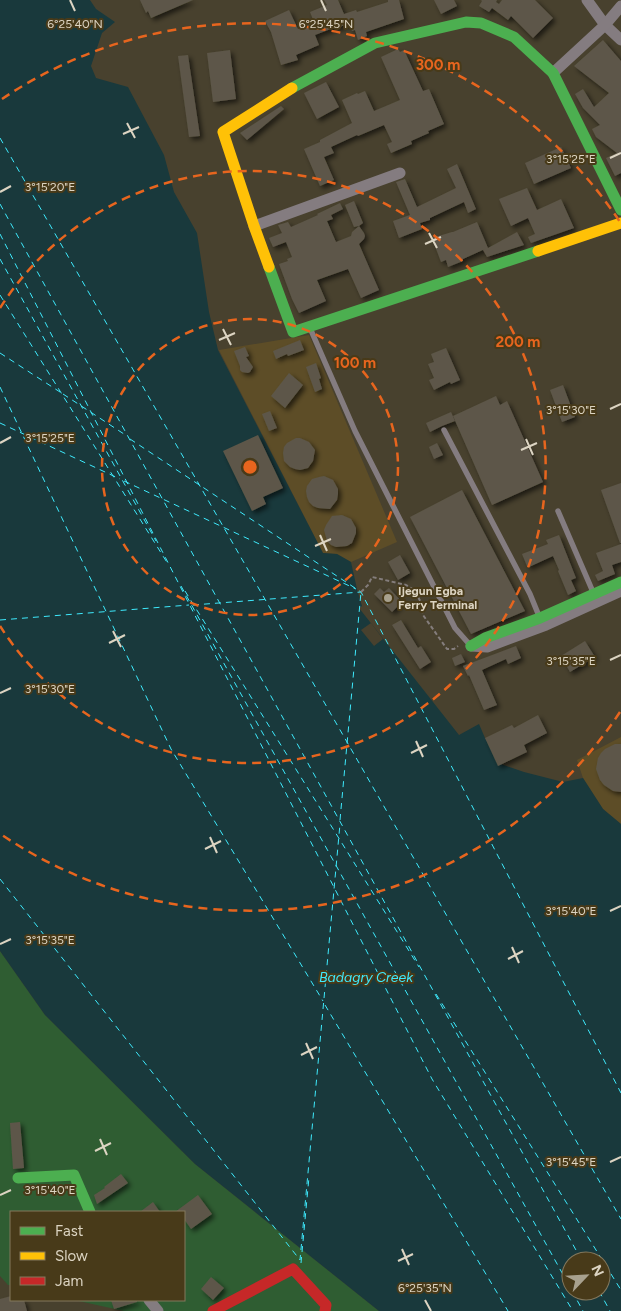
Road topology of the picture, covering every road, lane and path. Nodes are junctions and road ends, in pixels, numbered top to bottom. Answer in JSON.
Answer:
{"nodes":[{"id":1,"x":587,"y":0,"type":"edge"},
{"id":2,"x":621,"y":6,"type":"edge"},
{"id":3,"x":605,"y":25,"type":"junction"},
{"id":4,"x":621,"y":40,"type":"edge"},
{"id":5,"x":553,"y":73,"type":"junction"},
{"id":6,"x":400,"y":173,"type":"dead end"},
{"id":7,"x":621,"y":210,"type":"edge"},
{"id":8,"x":621,"y":223,"type":"edge"},
{"id":9,"x":254,"y":226,"type":"junction"},
{"id":10,"x":310,"y":326,"type":"junction"},
{"id":11,"x":444,"y":430,"type":"dead end"},
{"id":12,"x":558,"y":511,"type":"dead end"},
{"id":13,"x":621,"y":582,"type":"edge"},
{"id":14,"x":621,"y":591,"type":"edge"},
{"id":15,"x":361,"y":592,"type":"dead end"},
{"id":16,"x":594,"y":594,"type":"junction"},
{"id":17,"x":540,"y":618,"type":"junction"},
{"id":18,"x":469,"y":643,"type":"junction"},
{"id":19,"x":18,"y":1178,"type":"dead end"},
{"id":20,"x":90,"y":1211,"type":"edge"},
{"id":21,"x":213,"y":1311,"type":"edge"},
{"id":22,"x":325,"y":1311,"type":"edge"}],
"edges":[{"from":1,"to":3,"type":"street"},
{"from":2,"to":3,"type":"street"},
{"from":3,"to":4,"type":"street"},
{"from":3,"to":5,"type":"street"},
{"from":5,"to":7,"type":"street"},
{"from":5,"to":9,"type":"street"},
{"from":6,"to":9,"type":"street"},
{"from":8,"to":10,"type":"street"},
{"from":9,"to":10,"type":"street"},
{"from":10,"to":18,"type":"lane"},
{"from":11,"to":17,"type":"lane"},
{"from":12,"to":16,"type":"lane"},
{"from":13,"to":16,"type":"street"},
{"from":14,"to":18,"type":"street"},
{"from":15,"to":18,"type":"path"},
{"from":16,"to":17,"type":"street"},
{"from":17,"to":18,"type":"street"},
{"from":19,"to":20,"type":"street"},
{"from":21,"to":22,"type":"street"}]}
